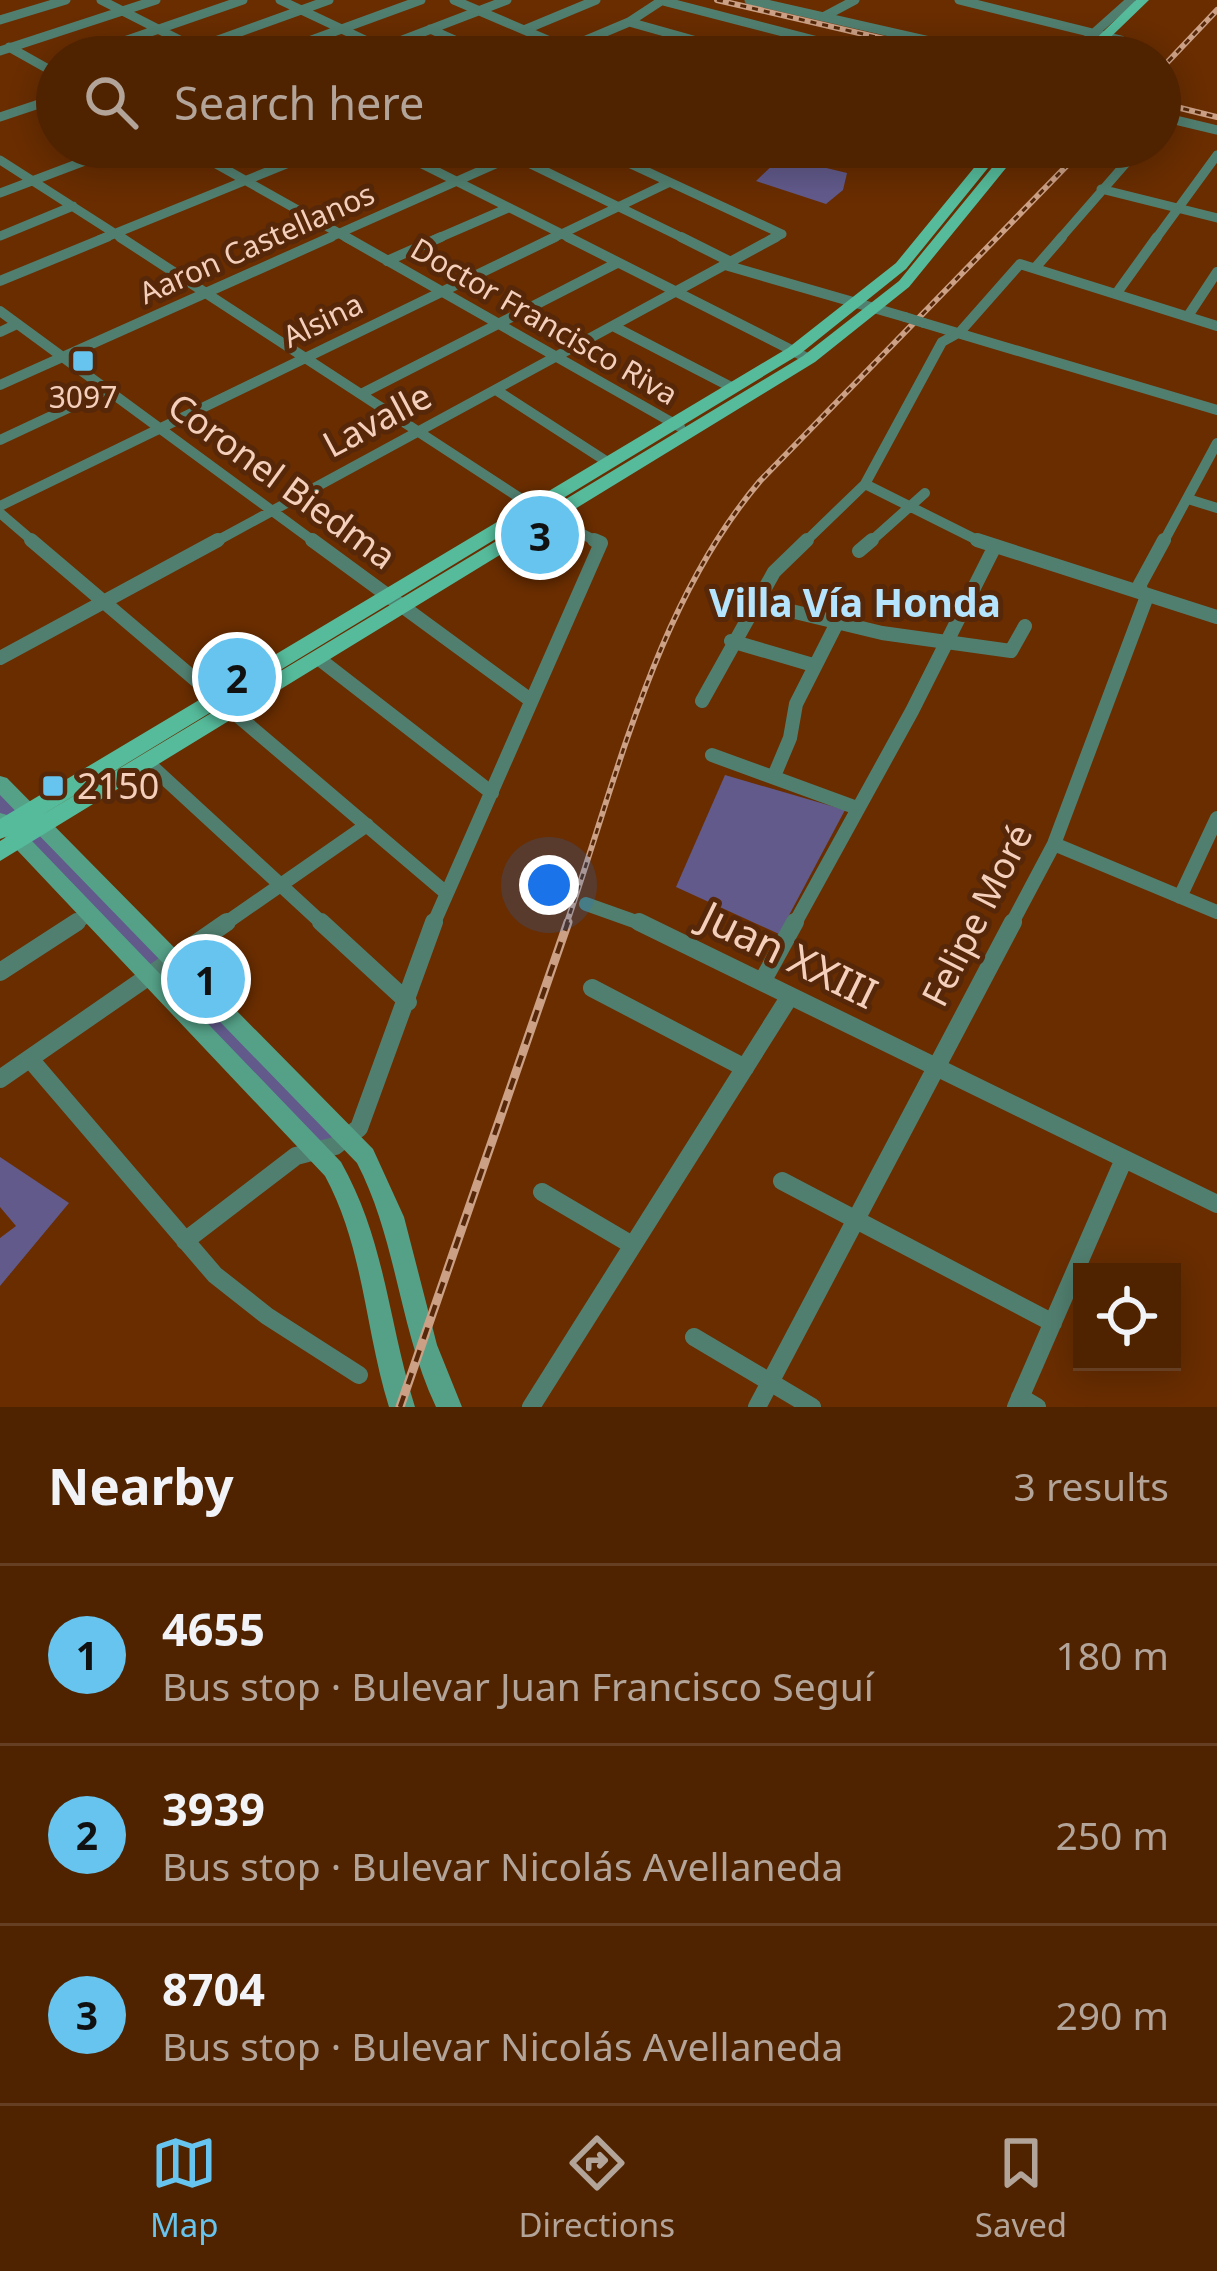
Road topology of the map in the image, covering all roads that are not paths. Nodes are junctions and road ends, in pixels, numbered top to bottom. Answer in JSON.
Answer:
{"nodes":[{"id":1,"x":66,"y":0,"type":"edge"},
{"id":2,"x":101,"y":0,"type":"edge"},
{"id":3,"x":156,"y":0,"type":"edge"},
{"id":4,"x":243,"y":0,"type":"edge"},
{"id":5,"x":280,"y":0,"type":"edge"},
{"id":6,"x":329,"y":0,"type":"edge"},
{"id":7,"x":422,"y":0,"type":"edge"},
{"id":8,"x":454,"y":0,"type":"edge"},
{"id":9,"x":507,"y":0,"type":"edge"},
{"id":10,"x":596,"y":0,"type":"edge"},
{"id":11,"x":660,"y":0,"type":"edge"},
{"id":12,"x":753,"y":0,"type":"edge"},
{"id":13,"x":851,"y":0,"type":"edge"},
{"id":14,"x":959,"y":0,"type":"edge"},
{"id":15,"x":1008,"y":0,"type":"edge"},
{"id":16,"x":1131,"y":0,"type":"edge"},
{"id":17,"x":1143,"y":0,"type":"edge"},
{"id":18,"x":1162,"y":0,"type":"edge"},
{"id":19,"x":301,"y":10,"type":"junction"},
{"id":20,"x":997,"y":10,"type":"junction"},
{"id":21,"x":123,"y":11,"type":"junction"},
{"id":22,"x":478,"y":11,"type":"junction"},
{"id":23,"x":825,"y":16,"type":"junction"},
{"id":24,"x":731,"y":17,"type":"junction"},
{"id":25,"x":0,"y":20,"type":"edge"},
{"id":26,"x":629,"y":22,"type":"junction"},
{"id":27,"x":158,"y":29,"type":"junction"},
{"id":28,"x":342,"y":29,"type":"junction"},
{"id":29,"x":430,"y":29,"type":"junction"},
{"id":30,"x":524,"y":30,"type":"junction"},
{"id":31,"x":1099,"y":34,"type":"junction"},
{"id":32,"x":47,"y":36,"type":"edge"},
{"id":33,"x":138,"y":36,"type":"edge"},
{"id":34,"x":172,"y":36,"type":"edge"},
{"id":35,"x":229,"y":36,"type":"edge"},
{"id":36,"x":323,"y":36,"type":"edge"},
{"id":37,"x":357,"y":36,"type":"edge"},
{"id":38,"x":412,"y":36,"type":"edge"},
{"id":39,"x":446,"y":36,"type":"edge"},
{"id":40,"x":538,"y":36,"type":"edge"},
{"id":41,"x":596,"y":36,"type":"edge"},
{"id":42,"x":684,"y":36,"type":"edge"},
{"id":43,"x":705,"y":36,"type":"edge"},
{"id":44,"x":802,"y":36,"type":"edge"},
{"id":45,"x":910,"y":36,"type":"edge"},
{"id":46,"x":1096,"y":36,"type":"edge"},
{"id":47,"x":1106,"y":36,"type":"edge"},
{"id":48,"x":1125,"y":36,"type":"edge"},
{"id":49,"x":36,"y":40,"type":"edge"},
{"id":50,"x":0,"y":42,"type":"edge"},
{"id":51,"x":5,"y":50,"type":"edge"},
{"id":52,"x":36,"y":61,"type":"edge"},
{"id":53,"x":36,"y":105,"type":"edge"},
{"id":54,"x":0,"y":117,"type":"edge"},
{"id":55,"x":1181,"y":121,"type":"edge"},
{"id":56,"x":1217,"y":130,"type":"edge"},
{"id":57,"x":1217,"y":155,"type":"edge"},
{"id":58,"x":0,"y":160,"type":"edge"},
{"id":59,"x":67,"y":168,"type":"edge"},
{"id":60,"x":222,"y":168,"type":"edge"},
{"id":61,"x":277,"y":168,"type":"edge"},
{"id":62,"x":429,"y":168,"type":"edge"},
{"id":63,"x":488,"y":168,"type":"edge"},
{"id":64,"x":538,"y":168,"type":"edge"},
{"id":65,"x":637,"y":168,"type":"edge"},
{"id":66,"x":981,"y":168,"type":"edge"},
{"id":67,"x":1000,"y":168,"type":"edge"},
{"id":68,"x":1120,"y":168,"type":"edge"},
{"id":69,"x":33,"y":181,"type":"junction"},
{"id":70,"x":245,"y":181,"type":"junction"},
{"id":71,"x":457,"y":182,"type":"junction"},
{"id":72,"x":668,"y":183,"type":"junction"},
{"id":73,"x":1101,"y":188,"type":"junction"},
{"id":74,"x":0,"y":194,"type":"edge"},
{"id":75,"x":73,"y":206,"type":"junction"},
{"id":76,"x":616,"y":206,"type":"junction"},
{"id":77,"x":508,"y":208,"type":"junction"},
{"id":78,"x":1176,"y":208,"type":"junction"},
{"id":79,"x":1217,"y":218,"type":"edge"},
{"id":80,"x":116,"y":234,"type":"junction"},
{"id":81,"x":339,"y":234,"type":"junction"},
{"id":82,"x":559,"y":234,"type":"junction"},
{"id":83,"x":0,"y":236,"type":"edge"},
{"id":84,"x":387,"y":261,"type":"junction"},
{"id":85,"x":616,"y":263,"type":"junction"},
{"id":86,"x":728,"y":263,"type":"junction"},
{"id":87,"x":1035,"y":268,"type":"junction"},
{"id":88,"x":1217,"y":272,"type":"edge"},
{"id":89,"x":0,"y":281,"type":"edge"},
{"id":90,"x":440,"y":291,"type":"junction"},
{"id":91,"x":674,"y":292,"type":"junction"},
{"id":92,"x":207,"y":293,"type":"junction"},
{"id":93,"x":1116,"y":294,"type":"junction"},
{"id":94,"x":867,"y":307,"type":"junction"},
{"id":95,"x":0,"y":311,"type":"edge"},
{"id":96,"x":1187,"y":316,"type":"junction"},
{"id":97,"x":17,"y":324,"type":"junction"},
{"id":98,"x":499,"y":324,"type":"junction"},
{"id":99,"x":613,"y":326,"type":"junction"},
{"id":100,"x":1217,"y":326,"type":"edge"},
{"id":101,"x":0,"y":332,"type":"edge"},
{"id":102,"x":957,"y":335,"type":"junction"},
{"id":103,"x":802,"y":355,"type":"junction"},
{"id":104,"x":306,"y":356,"type":"junction"},
{"id":105,"x":63,"y":357,"type":"junction"},
{"id":106,"x":556,"y":357,"type":"junction"},
{"id":107,"x":0,"y":385,"type":"edge"},
{"id":108,"x":733,"y":388,"type":"junction"},
{"id":109,"x":107,"y":390,"type":"junction"},
{"id":110,"x":496,"y":390,"type":"junction"},
{"id":111,"x":363,"y":393,"type":"junction"},
{"id":112,"x":1217,"y":410,"type":"edge"},
{"id":113,"x":160,"y":428,"type":"junction"},
{"id":114,"x":682,"y":428,"type":"junction"},
{"id":115,"x":421,"y":430,"type":"junction"},
{"id":116,"x":0,"y":440,"type":"edge"},
{"id":117,"x":1217,"y":443,"type":"edge"},
{"id":118,"x":609,"y":463,"type":"junction"},
{"id":119,"x":865,"y":484,"type":"junction"},
{"id":120,"x":925,"y":493,"type":"dead end"},
{"id":121,"x":1188,"y":499,"type":"junction"},
{"id":122,"x":908,"y":506,"type":"junction"},
{"id":123,"x":1217,"y":508,"type":"edge"},
{"id":124,"x":0,"y":510,"type":"edge"},
{"id":125,"x":272,"y":511,"type":"junction"},
{"id":126,"x":544,"y":511,"type":"junction"},
{"id":127,"x":994,"y":548,"type":"junction"},
{"id":128,"x":860,"y":551,"type":"dead end"},
{"id":129,"x":1145,"y":592,"type":"junction"},
{"id":130,"x":396,"y":601,"type":"junction"},
{"id":131,"x":104,"y":602,"type":"junction"},
{"id":132,"x":754,"y":602,"type":"junction"},
{"id":133,"x":1217,"y":617,"type":"edge"},
{"id":134,"x":837,"y":623,"type":"junction"},
{"id":135,"x":1025,"y":626,"type":"dead end"},
{"id":136,"x":731,"y":641,"type":"junction"},
{"id":137,"x":946,"y":642,"type":"junction"},
{"id":138,"x":0,"y":658,"type":"edge"},
{"id":139,"x":318,"y":658,"type":"junction"},
{"id":140,"x":814,"y":665,"type":"junction"},
{"id":141,"x":529,"y":699,"type":"junction"},
{"id":142,"x":702,"y":700,"type":"dead end"},
{"id":143,"x":225,"y":705,"type":"junction"},
{"id":144,"x":712,"y":755,"type":"dead end"},
{"id":145,"x":147,"y":763,"type":"junction"},
{"id":146,"x":774,"y":776,"type":"junction"},
{"id":147,"x":0,"y":783,"type":"edge"},
{"id":148,"x":492,"y":793,"type":"junction"},
{"id":149,"x":857,"y":808,"type":"junction"},
{"id":150,"x":1217,"y":818,"type":"edge"},
{"id":151,"x":36,"y":819,"type":"junction"},
{"id":152,"x":367,"y":826,"type":"junction"},
{"id":153,"x":5,"y":834,"type":"edge"},
{"id":154,"x":1054,"y":844,"type":"junction"},
{"id":155,"x":280,"y":884,"type":"junction"},
{"id":156,"x":445,"y":892,"type":"junction"},
{"id":157,"x":1180,"y":897,"type":"junction"},
{"id":158,"x":586,"y":904,"type":"dead end"},
{"id":159,"x":1217,"y":912,"type":"edge"},
{"id":160,"x":89,"y":914,"type":"junction"},
{"id":161,"x":173,"y":958,"type":"junction"},
{"id":162,"x":0,"y":972,"type":"edge"},
{"id":163,"x":147,"y":975,"type":"junction"},
{"id":164,"x":762,"y":982,"type":"junction"},
{"id":165,"x":592,"y":988,"type":"dead end"},
{"id":166,"x":790,"y":996,"type":"junction"},
{"id":167,"x":408,"y":1003,"type":"junction"},
{"id":168,"x":29,"y":1059,"type":"junction"},
{"id":169,"x":936,"y":1067,"type":"junction"},
{"id":170,"x":745,"y":1068,"type":"junction"},
{"id":171,"x":0,"y":1079,"type":"edge"},
{"id":172,"x":351,"y":1138,"type":"junction"},
{"id":173,"x":315,"y":1150,"type":"junction"},
{"id":174,"x":1124,"y":1159,"type":"junction"},
{"id":175,"x":782,"y":1181,"type":"dead end"},
{"id":176,"x":542,"y":1192,"type":"dead end"},
{"id":177,"x":1217,"y":1204,"type":"edge"},
{"id":178,"x":856,"y":1220,"type":"junction"},
{"id":179,"x":185,"y":1241,"type":"junction"},
{"id":180,"x":632,"y":1245,"type":"junction"},
{"id":181,"x":1053,"y":1323,"type":"junction"},
{"id":182,"x":694,"y":1337,"type":"dead end"},
{"id":183,"x":359,"y":1375,"type":"dead end"},
{"id":184,"x":770,"y":1382,"type":"junction"},
{"id":185,"x":1024,"y":1404,"type":"edge"},
{"id":186,"x":402,"y":1407,"type":"edge"},
{"id":187,"x":449,"y":1407,"type":"edge"},
{"id":188,"x":531,"y":1407,"type":"edge"},
{"id":189,"x":757,"y":1407,"type":"edge"},
{"id":190,"x":812,"y":1407,"type":"edge"}],
"edges":[{"from":1,"to":25,"type":"street"},
{"from":2,"to":21,"type":"street"},
{"from":3,"to":21,"type":"street"},
{"from":4,"to":27,"type":"street"},
{"from":5,"to":19,"type":"street"},
{"from":6,"to":19,"type":"street"},
{"from":7,"to":28,"type":"street"},
{"from":8,"to":22,"type":"street"},
{"from":9,"to":22,"type":"street"},
{"from":10,"to":30,"type":"street"},
{"from":11,"to":24,"type":"street"},
{"from":11,"to":26,"type":"street"},
{"from":12,"to":23,"type":"street"},
{"from":13,"to":23,"type":"street"},
{"from":14,"to":20,"type":"street"},
{"from":15,"to":20,"type":"street"},
{"from":16,"to":31,"type":"street"},
{"from":17,"to":31,"type":"main road"},
{"from":18,"to":48,"type":"main road"},
{"from":19,"to":28,"type":"street"},
{"from":19,"to":35,"type":"street"},
{"from":20,"to":31,"type":"street"},
{"from":21,"to":27,"type":"street"},
{"from":21,"to":32,"type":"street"},
{"from":22,"to":29,"type":"street"},
{"from":22,"to":30,"type":"street"},
{"from":23,"to":45,"type":"street"},
{"from":24,"to":43,"type":"street"},
{"from":24,"to":44,"type":"street"},
{"from":26,"to":41,"type":"street"},
{"from":26,"to":42,"type":"street"},
{"from":27,"to":33,"type":"street"},
{"from":27,"to":34,"type":"street"},
{"from":28,"to":36,"type":"street"},
{"from":28,"to":37,"type":"street"},
{"from":29,"to":38,"type":"street"},
{"from":29,"to":39,"type":"street"},
{"from":30,"to":40,"type":"street"},
{"from":31,"to":46,"type":"street"},
{"from":31,"to":47,"type":"street"},
{"from":49,"to":51,"type":"street"},
{"from":50,"to":51,"type":"street"},
{"from":51,"to":52,"type":"street"},
{"from":53,"to":54,"type":"street"},
{"from":55,"to":56,"type":"street"},
{"from":57,"to":78,"type":"street"},
{"from":58,"to":69,"type":"street"},
{"from":59,"to":69,"type":"street"},
{"from":60,"to":70,"type":"street","name":"Doctor Francisco Riva"},
{"from":61,"to":70,"type":"street"},
{"from":62,"to":71,"type":"street"},
{"from":63,"to":71,"type":"street","name":"Aaron Castellanos"},
{"from":64,"to":76,"type":"street"},
{"from":65,"to":72,"type":"street"},
{"from":66,"to":94,"type":"main road"},
{"from":67,"to":94,"type":"main road"},
{"from":68,"to":73,"type":"street"},
{"from":69,"to":74,"type":"street"},
{"from":69,"to":75,"type":"street"},
{"from":70,"to":80,"type":"street"},
{"from":70,"to":81,"type":"street","name":"Doctor Francisco Riva"},
{"from":71,"to":77,"type":"street"},
{"from":71,"to":81,"type":"street","name":"Aaron Castellanos"},
{"from":72,"to":76,"type":"street","name":"Alsina"},
{"from":72,"to":86,"type":"street","name":"Lavalle"},
{"from":73,"to":78,"type":"street"},
{"from":73,"to":87,"type":"street"},
{"from":75,"to":80,"type":"street"},
{"from":75,"to":83,"type":"street"},
{"from":76,"to":82,"type":"street","name":"Alsina"},
{"from":76,"to":86,"type":"street"},
{"from":77,"to":82,"type":"street"},
{"from":77,"to":84,"type":"street"},
{"from":78,"to":79,"type":"street"},
{"from":78,"to":93,"type":"street"},
{"from":80,"to":89,"type":"street"},
{"from":80,"to":92,"type":"street"},
{"from":81,"to":84,"type":"street","name":"Doctor Francisco Riva"},
{"from":81,"to":92,"type":"street","name":"Aaron Castellanos"},
{"from":82,"to":85,"type":"street"},
{"from":82,"to":90,"type":"street","name":"Alsina"},
{"from":84,"to":90,"type":"street","name":"Doctor Francisco Riva"},
{"from":85,"to":91,"type":"street"},
{"from":85,"to":98,"type":"street"},
{"from":86,"to":91,"type":"street","name":"Lavalle"},
{"from":86,"to":94,"type":"street"},
{"from":87,"to":93,"type":"street"},
{"from":87,"to":102,"type":"street"},
{"from":88,"to":96,"type":"street"},
{"from":90,"to":98,"type":"street","name":"Doctor Francisco Riva"},
{"from":90,"to":104,"type":"street","name":"Alsina"},
{"from":91,"to":99,"type":"street","name":"Lavalle"},
{"from":91,"to":103,"type":"street"},
{"from":92,"to":104,"type":"street"},
{"from":92,"to":105,"type":"street","name":"Aaron Castellanos"},
{"from":93,"to":96,"type":"street"},
{"from":94,"to":102,"type":"street","bridge":true},
{"from":94,"to":103,"type":"main road"},
{"from":95,"to":97,"type":"street","name":"Coronel Biedma"},
{"from":96,"to":100,"type":"street"},
{"from":97,"to":101,"type":"street"},
{"from":97,"to":105,"type":"street","name":"Coronel Biedma"},
{"from":98,"to":106,"type":"street","name":"Doctor Francisco Riva"},
{"from":98,"to":111,"type":"street"},
{"from":99,"to":106,"type":"street","name":"Lavalle"},
{"from":99,"to":108,"type":"street"},
{"from":102,"to":112,"type":"street"},
{"from":102,"to":119,"type":"street"},
{"from":103,"to":108,"type":"main road"},
{"from":103,"to":114,"type":"main road"},
{"from":104,"to":111,"type":"street"},
{"from":104,"to":113,"type":"street","name":"Alsina"},
{"from":105,"to":107,"type":"street","name":"Aaron Castellanos"},
{"from":105,"to":109,"type":"street","name":"Coronel Biedma"},
{"from":106,"to":110,"type":"street","name":"Lavalle"},
{"from":106,"to":114,"type":"street","name":"Doctor Francisco Riva"},
{"from":108,"to":114,"type":"main road"},
{"from":109,"to":113,"type":"street","name":"Coronel Biedma"},
{"from":109,"to":116,"type":"street"},
{"from":110,"to":115,"type":"street","name":"Lavalle"},
{"from":110,"to":118,"type":"street"},
{"from":111,"to":115,"type":"street"},
{"from":113,"to":124,"type":"street","name":"Alsina"},
{"from":113,"to":125,"type":"street","name":"Coronel Biedma"},
{"from":114,"to":118,"type":"main road"},
{"from":114,"to":126,"type":"main road"},
{"from":115,"to":125,"type":"street","name":"Lavalle"},
{"from":115,"to":126,"type":"street"},
{"from":117,"to":121,"type":"street","name":"Felipe Moré"},
{"from":118,"to":126,"type":"main road"},
{"from":119,"to":122,"type":"street"},
{"from":119,"to":132,"type":"street"},
{"from":120,"to":122,"type":"street"},
{"from":121,"to":123,"type":"street"},
{"from":121,"to":129,"type":"street","name":"Felipe Moré"},
{"from":122,"to":127,"type":"street"},
{"from":122,"to":128,"type":"street"},
{"from":124,"to":131,"type":"street"},
{"from":125,"to":130,"type":"street","name":"Coronel Biedma"},
{"from":125,"to":131,"type":"street","name":"Lavalle"},
{"from":126,"to":130,"type":"main road"},
{"from":126,"to":141,"type":"street"},
{"from":127,"to":129,"type":"street"},
{"from":127,"to":137,"type":"street"},
{"from":129,"to":133,"type":"street"},
{"from":129,"to":154,"type":"street","name":"Felipe Moré"},
{"from":130,"to":139,"type":"main road"},
{"from":130,"to":141,"type":"street","name":"Coronel Biedma"},
{"from":130,"to":143,"type":"main road"},
{"from":131,"to":138,"type":"street","name":"Lavalle"},
{"from":131,"to":143,"type":"street"},
{"from":132,"to":134,"type":"street"},
{"from":132,"to":136,"type":"street"},
{"from":134,"to":137,"type":"street"},
{"from":134,"to":140,"type":"street"},
{"from":135,"to":137,"type":"street"},
{"from":136,"to":140,"type":"street"},
{"from":136,"to":142,"type":"street"},
{"from":137,"to":149,"type":"street"},
{"from":139,"to":143,"type":"main road"},
{"from":139,"to":148,"type":"street"},
{"from":140,"to":146,"type":"street"},
{"from":141,"to":148,"type":"street"},
{"from":143,"to":145,"type":"main road"},
{"from":143,"to":151,"type":"main road"},
{"from":143,"to":152,"type":"street"},
{"from":144,"to":146,"type":"street"},
{"from":145,"to":151,"type":"main road"},
{"from":145,"to":155,"type":"street"},
{"from":146,"to":149,"type":"street"},
{"from":147,"to":151,"type":"main road"},
{"from":148,"to":156,"type":"street"},
{"from":149,"to":164,"type":"street"},
{"from":150,"to":157,"type":"street"},
{"from":151,"to":153,"type":"main road"},
{"from":151,"to":161,"type":"main road"},
{"from":152,"to":155,"type":"street"},
{"from":152,"to":156,"type":"street"},
{"from":153,"to":160,"type":"main road"},
{"from":154,"to":157,"type":"street"},
{"from":154,"to":169,"type":"street","name":"Felipe Moré"},
{"from":155,"to":161,"type":"street"},
{"from":155,"to":167,"type":"street"},
{"from":156,"to":167,"type":"street"},
{"from":157,"to":159,"type":"street"},
{"from":158,"to":164,"type":"street","name":"Juan XXIII"},
{"from":160,"to":162,"type":"street"},
{"from":160,"to":163,"type":"main road"},
{"from":161,"to":163,"type":"street"},
{"from":161,"to":172,"type":"main road"},
{"from":163,"to":168,"type":"street"},
{"from":163,"to":173,"type":"main road"},
{"from":164,"to":166,"type":"street","name":"Juan XXIII"},
{"from":165,"to":170,"type":"street"},
{"from":166,"to":169,"type":"street","name":"Juan XXIII"},
{"from":166,"to":170,"type":"street"},
{"from":167,"to":172,"type":"street"},
{"from":168,"to":171,"type":"street"},
{"from":168,"to":179,"type":"street"},
{"from":169,"to":174,"type":"street","name":"Juan XXIII"},
{"from":169,"to":178,"type":"street","name":"Felipe Moré"},
{"from":170,"to":180,"type":"street"},
{"from":172,"to":173,"type":"street"},
{"from":172,"to":187,"type":"main road"},
{"from":173,"to":179,"type":"street"},
{"from":173,"to":186,"type":"main road"},
{"from":174,"to":177,"type":"street","name":"Juan XXIII"},
{"from":174,"to":181,"type":"street"},
{"from":175,"to":178,"type":"street"},
{"from":176,"to":180,"type":"street"},
{"from":178,"to":181,"type":"street"},
{"from":178,"to":184,"type":"street","name":"Felipe Moré"},
{"from":179,"to":183,"type":"street"},
{"from":180,"to":188,"type":"street"},
{"from":181,"to":185,"type":"street"},
{"from":182,"to":184,"type":"street"},
{"from":184,"to":189,"type":"street","name":"Felipe Moré"},
{"from":184,"to":190,"type":"street"}]}
